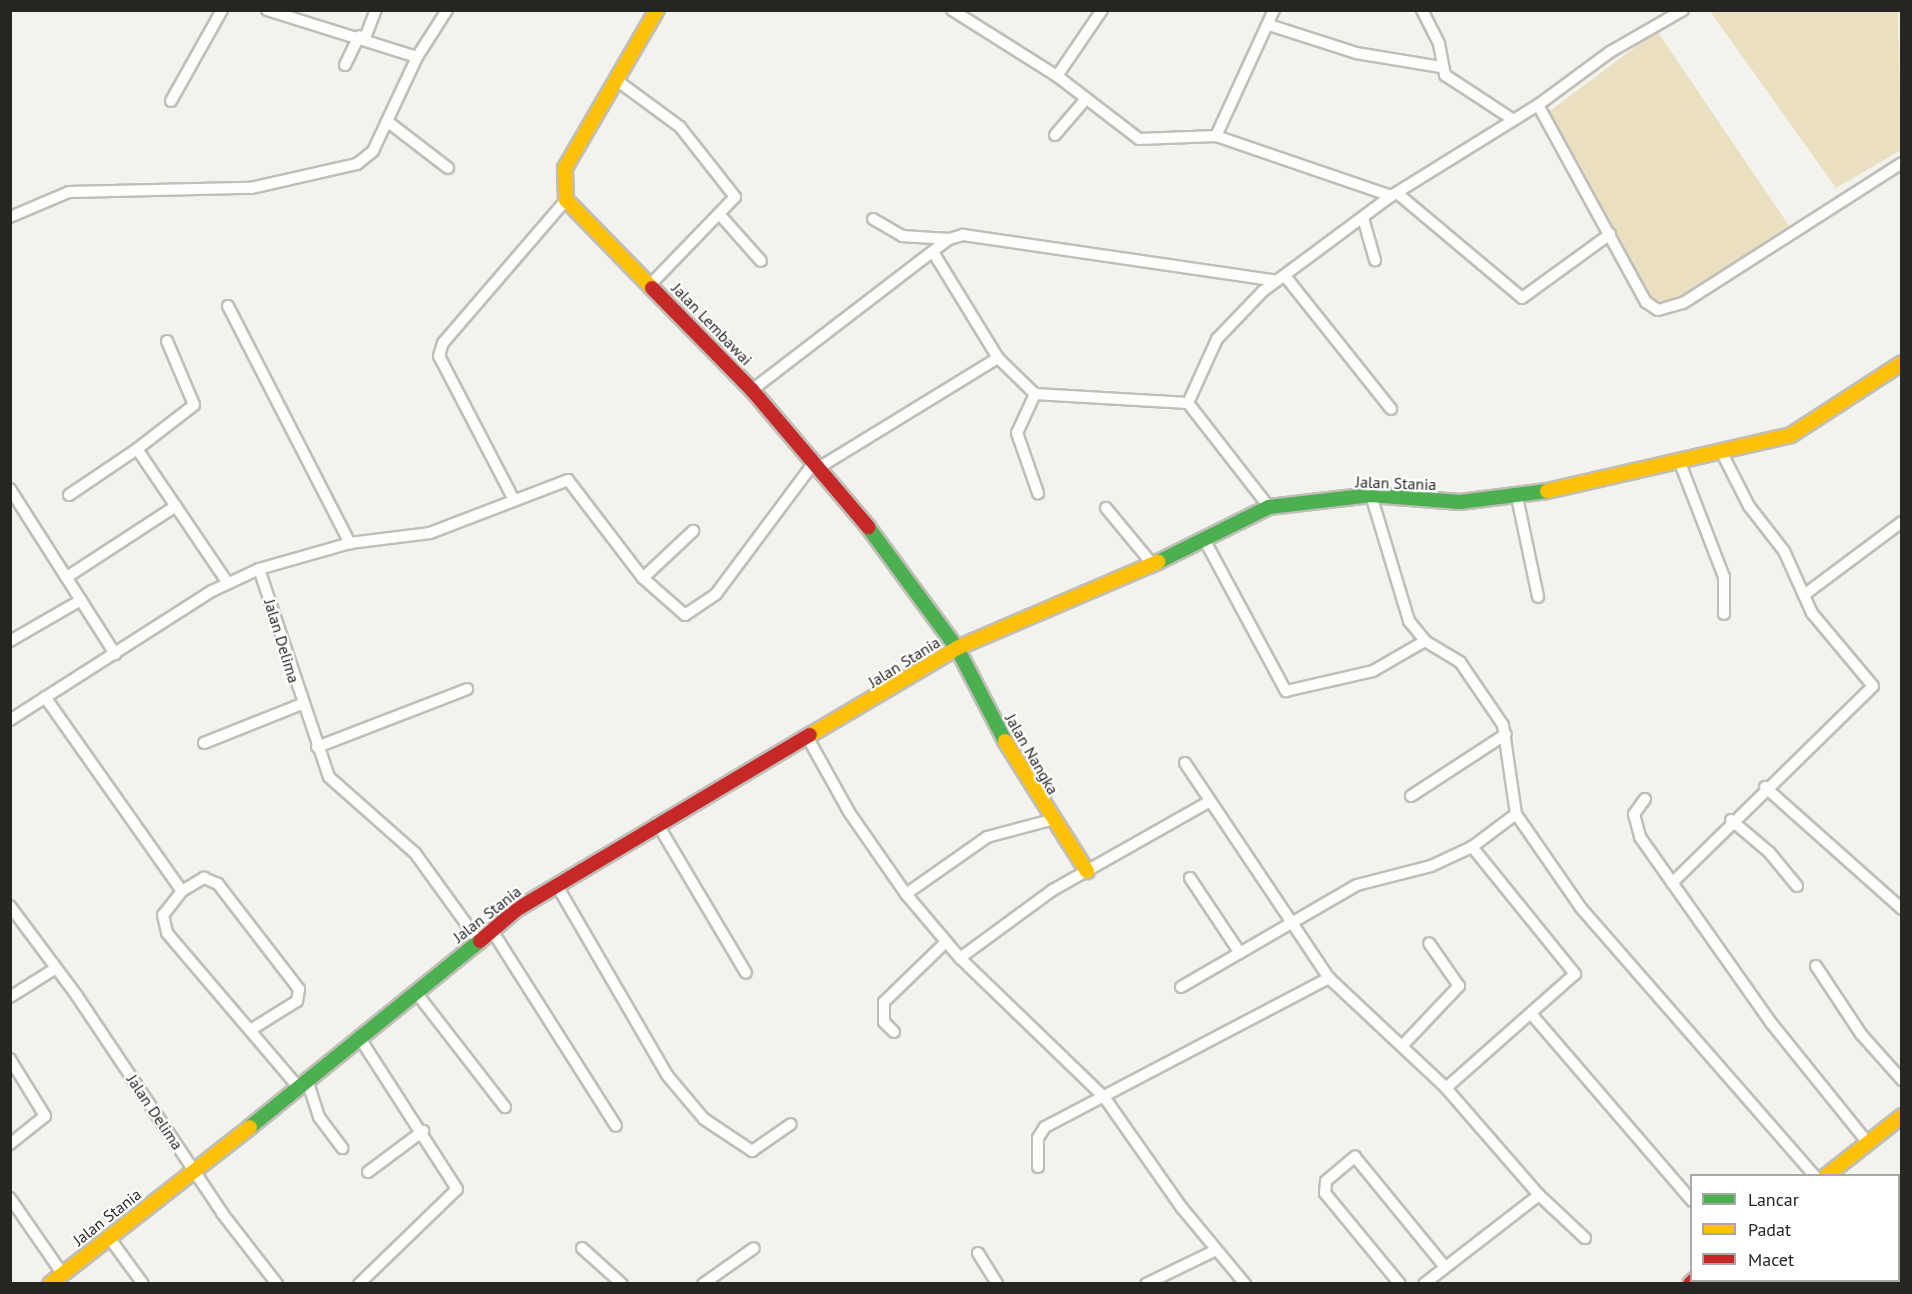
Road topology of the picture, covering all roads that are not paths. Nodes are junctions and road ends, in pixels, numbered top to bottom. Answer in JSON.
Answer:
{"nodes":[{"id":1,"x":222,"y":10,"type":"edge"},
{"id":2,"x":267,"y":10,"type":"edge"},
{"id":3,"x":376,"y":10,"type":"edge"},
{"id":4,"x":447,"y":10,"type":"edge"},
{"id":5,"x":657,"y":10,"type":"edge"},
{"id":6,"x":952,"y":10,"type":"edge"},
{"id":7,"x":1102,"y":10,"type":"edge"},
{"id":8,"x":1274,"y":10,"type":"edge"},
{"id":9,"x":1422,"y":10,"type":"edge"},
{"id":10,"x":1683,"y":10,"type":"edge"},
{"id":11,"x":1269,"y":25,"type":"junction"},
{"id":12,"x":362,"y":37,"type":"junction"},
{"id":13,"x":417,"y":57,"type":"junction"},
{"id":14,"x":345,"y":64,"type":"dead end"},
{"id":15,"x":1441,"y":67,"type":"junction"},
{"id":16,"x":1057,"y":76,"type":"junction"},
{"id":17,"x":620,"y":82,"type":"junction"},
{"id":18,"x":1086,"y":99,"type":"junction"},
{"id":19,"x":171,"y":101,"type":"dead end"},
{"id":20,"x":1538,"y":105,"type":"junction"},
{"id":21,"x":1512,"y":119,"type":"junction"},
{"id":22,"x":387,"y":121,"type":"junction"},
{"id":23,"x":1055,"y":135,"type":"dead end"},
{"id":24,"x":1216,"y":136,"type":"junction"},
{"id":25,"x":1902,"y":163,"type":"edge"},
{"id":26,"x":448,"y":168,"type":"dead end"},
{"id":27,"x":1394,"y":194,"type":"junction"},
{"id":28,"x":566,"y":200,"type":"junction"},
{"id":29,"x":722,"y":216,"type":"junction"},
{"id":30,"x":10,"y":217,"type":"edge"},
{"id":31,"x":1363,"y":218,"type":"junction"},
{"id":32,"x":873,"y":219,"type":"dead end"},
{"id":33,"x":1610,"y":234,"type":"junction"},
{"id":34,"x":949,"y":239,"type":"junction"},
{"id":35,"x":933,"y":252,"type":"junction"},
{"id":36,"x":1375,"y":260,"type":"dead end"},
{"id":37,"x":760,"y":261,"type":"dead end"},
{"id":38,"x":1281,"y":279,"type":"junction"},
{"id":39,"x":651,"y":284,"type":"junction"},
{"id":40,"x":228,"y":306,"type":"dead end"},
{"id":41,"x":167,"y":341,"type":"dead end"},
{"id":42,"x":998,"y":358,"type":"junction"},
{"id":43,"x":1902,"y":363,"type":"edge"},
{"id":44,"x":752,"y":390,"type":"junction"},
{"id":45,"x":1035,"y":394,"type":"junction"},
{"id":46,"x":1188,"y":403,"type":"junction"},
{"id":47,"x":1391,"y":409,"type":"dead end"},
{"id":48,"x":138,"y":449,"type":"junction"},
{"id":49,"x":1722,"y":453,"type":"junction"},
{"id":50,"x":1680,"y":463,"type":"junction"},
{"id":51,"x":818,"y":464,"type":"junction"},
{"id":52,"x":10,"y":489,"type":"edge"},
{"id":53,"x":1038,"y":493,"type":"dead end"},
{"id":54,"x":69,"y":495,"type":"dead end"},
{"id":55,"x":1371,"y":495,"type":"junction"},
{"id":56,"x":1517,"y":497,"type":"junction"},
{"id":57,"x":514,"y":500,"type":"junction"},
{"id":58,"x":176,"y":506,"type":"junction"},
{"id":59,"x":1269,"y":507,"type":"junction"},
{"id":60,"x":1107,"y":508,"type":"dead end"},
{"id":61,"x":1902,"y":522,"type":"edge"},
{"id":62,"x":693,"y":531,"type":"dead end"},
{"id":63,"x":1204,"y":539,"type":"junction"},
{"id":64,"x":350,"y":543,"type":"junction"},
{"id":65,"x":1154,"y":566,"type":"junction"},
{"id":66,"x":259,"y":569,"type":"junction"},
{"id":67,"x":67,"y":577,"type":"junction"},
{"id":68,"x":643,"y":578,"type":"junction"},
{"id":69,"x":227,"y":582,"type":"junction"},
{"id":70,"x":1804,"y":595,"type":"junction"},
{"id":71,"x":1538,"y":597,"type":"dead end"},
{"id":72,"x":81,"y":600,"type":"junction"},
{"id":73,"x":1724,"y":614,"type":"dead end"},
{"id":74,"x":10,"y":641,"type":"edge"},
{"id":75,"x":1425,"y":641,"type":"junction"},
{"id":76,"x":957,"y":648,"type":"junction"},
{"id":77,"x":115,"y":654,"type":"junction"},
{"id":78,"x":467,"y":689,"type":"dead end"},
{"id":79,"x":45,"y":697,"type":"junction"},
{"id":80,"x":302,"y":704,"type":"junction"},
{"id":81,"x":10,"y":720,"type":"edge"},
{"id":82,"x":1506,"y":734,"type":"junction"},
{"id":83,"x":809,"y":740,"type":"junction"},
{"id":84,"x":204,"y":743,"type":"dead end"},
{"id":85,"x":317,"y":747,"type":"junction"},
{"id":86,"x":1185,"y":763,"type":"dead end"},
{"id":87,"x":1765,"y":788,"type":"junction"},
{"id":88,"x":1411,"y":796,"type":"dead end"},
{"id":89,"x":1645,"y":799,"type":"dead end"},
{"id":90,"x":1210,"y":801,"type":"junction"},
{"id":91,"x":1516,"y":814,"type":"junction"},
{"id":92,"x":1052,"y":820,"type":"junction"},
{"id":93,"x":1731,"y":820,"type":"junction"},
{"id":94,"x":657,"y":824,"type":"junction"},
{"id":95,"x":1472,"y":847,"type":"junction"},
{"id":96,"x":1087,"y":871,"type":"junction"},
{"id":97,"x":1190,"y":878,"type":"dead end"},
{"id":98,"x":1672,"y":883,"type":"junction"},
{"id":99,"x":556,"y":884,"type":"junction"},
{"id":100,"x":1797,"y":886,"type":"dead end"},
{"id":101,"x":182,"y":891,"type":"junction"},
{"id":102,"x":906,"y":894,"type":"junction"},
{"id":103,"x":10,"y":906,"type":"edge"},
{"id":104,"x":1902,"y":909,"type":"edge"},
{"id":105,"x":1293,"y":920,"type":"junction"},
{"id":106,"x":491,"y":929,"type":"junction"},
{"id":107,"x":478,"y":940,"type":"junction"},
{"id":108,"x":946,"y":942,"type":"junction"},
{"id":109,"x":1429,"y":943,"type":"dead end"},
{"id":110,"x":1240,"y":953,"type":"junction"},
{"id":111,"x":960,"y":958,"type":"junction"},
{"id":112,"x":1816,"y":966,"type":"dead end"},
{"id":113,"x":56,"y":968,"type":"junction"},
{"id":114,"x":746,"y":973,"type":"dead end"},
{"id":115,"x":1329,"y":978,"type":"junction"},
{"id":116,"x":1181,"y":987,"type":"dead end"},
{"id":117,"x":418,"y":995,"type":"junction"},
{"id":118,"x":10,"y":997,"type":"edge"},
{"id":119,"x":1533,"y":1016,"type":"junction"},
{"id":120,"x":252,"y":1029,"type":"junction"},
{"id":121,"x":894,"y":1032,"type":"dead end"},
{"id":122,"x":361,"y":1040,"type":"junction"},
{"id":123,"x":1402,"y":1046,"type":"junction"},
{"id":124,"x":10,"y":1059,"type":"edge"},
{"id":125,"x":1902,"y":1080,"type":"edge"},
{"id":126,"x":304,"y":1086,"type":"junction"},
{"id":127,"x":1446,"y":1088,"type":"junction"},
{"id":128,"x":1104,"y":1097,"type":"junction"},
{"id":129,"x":505,"y":1107,"type":"dead end"},
{"id":130,"x":1902,"y":1116,"type":"edge"},
{"id":131,"x":791,"y":1124,"type":"dead end"},
{"id":132,"x":616,"y":1126,"type":"dead end"},
{"id":133,"x":423,"y":1131,"type":"junction"},
{"id":134,"x":1868,"y":1143,"type":"junction"},
{"id":135,"x":10,"y":1144,"type":"edge"},
{"id":136,"x":342,"y":1148,"type":"dead end"},
{"id":137,"x":1038,"y":1167,"type":"dead end"},
{"id":138,"x":195,"y":1172,"type":"junction"},
{"id":139,"x":368,"y":1172,"type":"dead end"},
{"id":140,"x":1813,"y":1174,"type":"edge"},
{"id":141,"x":1829,"y":1174,"type":"edge"},
{"id":142,"x":1539,"y":1195,"type":"junction"},
{"id":143,"x":10,"y":1198,"type":"edge"},
{"id":144,"x":1690,"y":1199,"type":"edge"},
{"id":145,"x":108,"y":1236,"type":"junction"},
{"id":146,"x":1585,"y":1238,"type":"dead end"},
{"id":147,"x":582,"y":1248,"type":"dead end"},
{"id":148,"x":754,"y":1248,"type":"dead end"},
{"id":149,"x":1216,"y":1250,"type":"junction"},
{"id":150,"x":978,"y":1253,"type":"dead end"},
{"id":151,"x":1445,"y":1267,"type":"junction"},
{"id":152,"x":62,"y":1273,"type":"junction"},
{"id":153,"x":50,"y":1284,"type":"edge"},
{"id":154,"x":142,"y":1284,"type":"edge"},
{"id":155,"x":278,"y":1284,"type":"edge"},
{"id":156,"x":360,"y":1284,"type":"edge"},
{"id":157,"x":622,"y":1284,"type":"edge"},
{"id":158,"x":703,"y":1284,"type":"edge"},
{"id":159,"x":997,"y":1284,"type":"edge"},
{"id":160,"x":1146,"y":1284,"type":"edge"},
{"id":161,"x":1245,"y":1284,"type":"edge"},
{"id":162,"x":1400,"y":1284,"type":"edge"},
{"id":163,"x":1424,"y":1284,"type":"edge"}],
"edges":[{"from":1,"to":19,"type":"street"},
{"from":2,"to":12,"type":"street"},
{"from":3,"to":12,"type":"street"},
{"from":4,"to":13,"type":"street"},
{"from":5,"to":17,"type":"street"},
{"from":6,"to":16,"type":"street"},
{"from":7,"to":16,"type":"street"},
{"from":8,"to":11,"type":"street"},
{"from":9,"to":15,"type":"street"},
{"from":10,"to":20,"type":"street"},
{"from":11,"to":15,"type":"street"},
{"from":11,"to":24,"type":"street"},
{"from":12,"to":13,"type":"street"},
{"from":12,"to":14,"type":"street"},
{"from":13,"to":22,"type":"street"},
{"from":15,"to":21,"type":"street"},
{"from":16,"to":18,"type":"street"},
{"from":17,"to":28,"type":"street"},
{"from":17,"to":29,"type":"street"},
{"from":18,"to":23,"type":"street"},
{"from":18,"to":24,"type":"street"},
{"from":20,"to":21,"type":"street"},
{"from":20,"to":33,"type":"street"},
{"from":21,"to":27,"type":"street"},
{"from":22,"to":26,"type":"street"},
{"from":22,"to":30,"type":"street"},
{"from":24,"to":27,"type":"street"},
{"from":25,"to":33,"type":"street"},
{"from":27,"to":31,"type":"street"},
{"from":27,"to":33,"type":"street"},
{"from":28,"to":39,"type":"street","name":"Jalan Lembawai"},
{"from":28,"to":57,"type":"street"},
{"from":29,"to":37,"type":"street"},
{"from":29,"to":39,"type":"street"},
{"from":31,"to":36,"type":"street"},
{"from":31,"to":38,"type":"street"},
{"from":32,"to":34,"type":"street"},
{"from":34,"to":35,"type":"street"},
{"from":34,"to":38,"type":"street"},
{"from":35,"to":42,"type":"street"},
{"from":35,"to":44,"type":"street"},
{"from":38,"to":46,"type":"street"},
{"from":38,"to":47,"type":"street"},
{"from":39,"to":44,"type":"street","name":"Jalan Lembawai"},
{"from":40,"to":64,"type":"street"},
{"from":41,"to":48,"type":"street"},
{"from":42,"to":45,"type":"street"},
{"from":42,"to":51,"type":"street"},
{"from":43,"to":49,"type":"street","name":"Jalan Stania"},
{"from":44,"to":51,"type":"street","name":"Jalan Lembawai"},
{"from":45,"to":46,"type":"street"},
{"from":45,"to":53,"type":"street"},
{"from":46,"to":59,"type":"street"},
{"from":48,"to":54,"type":"street"},
{"from":48,"to":58,"type":"street"},
{"from":49,"to":50,"type":"street","name":"Jalan Stania"},
{"from":49,"to":70,"type":"street"},
{"from":50,"to":56,"type":"street","name":"Jalan Stania"},
{"from":50,"to":73,"type":"street"},
{"from":51,"to":68,"type":"street"},
{"from":51,"to":76,"type":"street","name":"Jalan Lembawai"},
{"from":52,"to":67,"type":"street"},
{"from":55,"to":56,"type":"street","name":"Jalan Stania"},
{"from":55,"to":59,"type":"street","name":"Jalan Stania"},
{"from":55,"to":75,"type":"street"},
{"from":56,"to":71,"type":"street"},
{"from":57,"to":64,"type":"street"},
{"from":57,"to":68,"type":"street"},
{"from":58,"to":67,"type":"street"},
{"from":58,"to":69,"type":"street"},
{"from":59,"to":63,"type":"street","name":"Jalan Stania"},
{"from":60,"to":65,"type":"street"},
{"from":61,"to":70,"type":"street"},
{"from":62,"to":68,"type":"street"},
{"from":63,"to":65,"type":"street","name":"Jalan Stania"},
{"from":63,"to":75,"type":"street"},
{"from":64,"to":66,"type":"street"},
{"from":65,"to":76,"type":"street","name":"Jalan Stania"},
{"from":66,"to":69,"type":"street"},
{"from":66,"to":80,"type":"street","name":"Jalan Delima"},
{"from":67,"to":72,"type":"street"},
{"from":69,"to":77,"type":"street"},
{"from":70,"to":87,"type":"street"},
{"from":72,"to":74,"type":"street"},
{"from":72,"to":77,"type":"street"},
{"from":75,"to":82,"type":"street"},
{"from":76,"to":83,"type":"street","name":"Jalan Stania"},
{"from":76,"to":92,"type":"street","name":"Jalan Nangka"},
{"from":77,"to":79,"type":"street"},
{"from":78,"to":85,"type":"street"},
{"from":79,"to":81,"type":"street"},
{"from":79,"to":101,"type":"street"},
{"from":80,"to":84,"type":"street"},
{"from":80,"to":85,"type":"street","name":"Jalan Delima"},
{"from":82,"to":88,"type":"street"},
{"from":82,"to":91,"type":"street"},
{"from":83,"to":94,"type":"street","name":"Jalan Stania"},
{"from":83,"to":102,"type":"street"},
{"from":85,"to":107,"type":"street","name":"Jalan Delima"},
{"from":86,"to":90,"type":"street"},
{"from":87,"to":93,"type":"street"},
{"from":87,"to":104,"type":"street"},
{"from":89,"to":98,"type":"street"},
{"from":90,"to":96,"type":"street"},
{"from":90,"to":105,"type":"street"},
{"from":91,"to":95,"type":"street"},
{"from":91,"to":140,"type":"street"},
{"from":92,"to":96,"type":"street","name":"Jalan Nangka"},
{"from":92,"to":102,"type":"street"},
{"from":93,"to":98,"type":"street"},
{"from":93,"to":100,"type":"street"},
{"from":94,"to":99,"type":"street","name":"Jalan Stania"},
{"from":94,"to":114,"type":"street"},
{"from":95,"to":105,"type":"street"},
{"from":95,"to":119,"type":"street"},
{"from":96,"to":111,"type":"street"},
{"from":97,"to":110,"type":"street"},
{"from":98,"to":134,"type":"street"},
{"from":99,"to":106,"type":"street","name":"Jalan Stania"},
{"from":99,"to":131,"type":"street"},
{"from":101,"to":120,"type":"street"},
{"from":101,"to":120,"type":"street"},
{"from":102,"to":108,"type":"street"},
{"from":103,"to":113,"type":"street","name":"Jalan Delima"},
{"from":105,"to":110,"type":"street"},
{"from":105,"to":115,"type":"street"},
{"from":106,"to":107,"type":"street","name":"Jalan Stania"},
{"from":106,"to":132,"type":"street"},
{"from":107,"to":117,"type":"street","name":"Jalan Stania"},
{"from":108,"to":111,"type":"street"},
{"from":108,"to":121,"type":"street"},
{"from":109,"to":123,"type":"street"},
{"from":110,"to":116,"type":"street"},
{"from":111,"to":128,"type":"street"},
{"from":112,"to":125,"type":"street"},
{"from":113,"to":118,"type":"street"},
{"from":113,"to":138,"type":"street","name":"Jalan Delima"},
{"from":115,"to":123,"type":"street"},
{"from":115,"to":128,"type":"street"},
{"from":117,"to":122,"type":"street","name":"Jalan Stania"},
{"from":117,"to":129,"type":"street"},
{"from":119,"to":127,"type":"street"},
{"from":119,"to":144,"type":"street"},
{"from":120,"to":126,"type":"street"},
{"from":122,"to":126,"type":"street","name":"Jalan Stania"},
{"from":122,"to":133,"type":"street"},
{"from":123,"to":127,"type":"street"},
{"from":124,"to":135,"type":"street"},
{"from":126,"to":136,"type":"street"},
{"from":126,"to":138,"type":"street","name":"Jalan Stania"},
{"from":127,"to":142,"type":"street"},
{"from":128,"to":137,"type":"street"},
{"from":128,"to":149,"type":"street"},
{"from":130,"to":134,"type":"street"},
{"from":133,"to":139,"type":"street"},
{"from":133,"to":156,"type":"street"},
{"from":134,"to":141,"type":"street"},
{"from":138,"to":145,"type":"street","name":"Jalan Stania"},
{"from":138,"to":155,"type":"street","name":"Jalan Delima"},
{"from":142,"to":146,"type":"street"},
{"from":142,"to":151,"type":"street"},
{"from":143,"to":152,"type":"street"},
{"from":145,"to":152,"type":"street","name":"Jalan Stania"},
{"from":145,"to":154,"type":"street"},
{"from":147,"to":157,"type":"street"},
{"from":148,"to":158,"type":"street"},
{"from":149,"to":160,"type":"street"},
{"from":149,"to":161,"type":"street"},
{"from":150,"to":159,"type":"street"},
{"from":151,"to":162,"type":"street"},
{"from":151,"to":163,"type":"street"},
{"from":152,"to":153,"type":"street","name":"Jalan Stania"}]}
